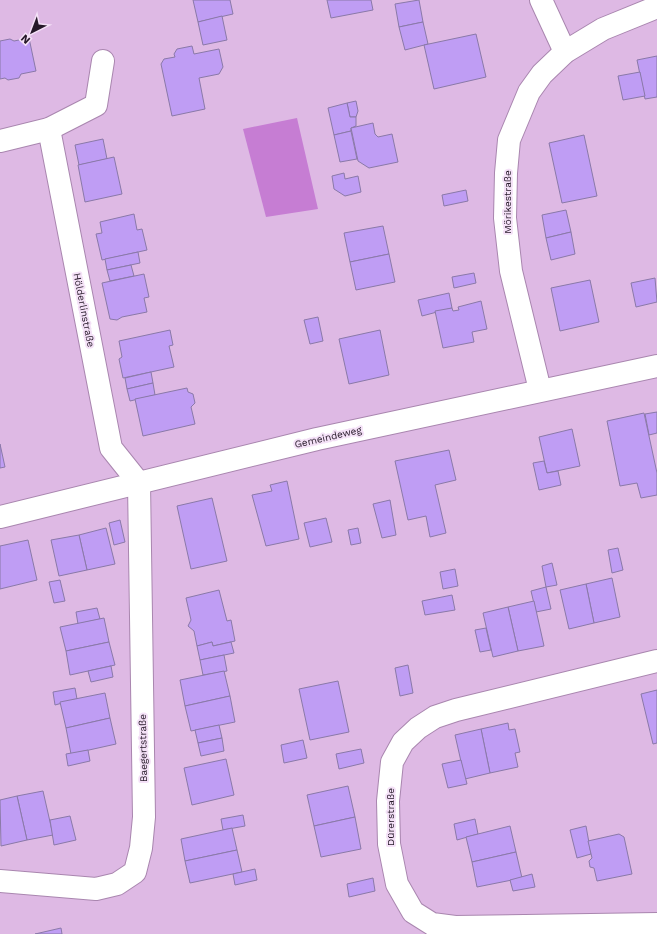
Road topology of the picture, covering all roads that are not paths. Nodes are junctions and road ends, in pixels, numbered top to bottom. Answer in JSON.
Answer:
{"nodes":[{"id":1,"x":541,"y":0,"type":"edge"},
{"id":2,"x":657,"y":7,"type":"edge"},
{"id":3,"x":566,"y":52,"type":"junction"},
{"id":4,"x":103,"y":61,"type":"dead end"},
{"id":5,"x":49,"y":129,"type":"junction"},
{"id":6,"x":0,"y":141,"type":"edge"},
{"id":7,"x":657,"y":366,"type":"edge"},
{"id":8,"x":540,"y":390,"type":"junction"},
{"id":9,"x":139,"y":483,"type":"junction"},
{"id":10,"x":0,"y":517,"type":"edge"},
{"id":11,"x":657,"y":661,"type":"edge"},
{"id":12,"x":0,"y":882,"type":"edge"},
{"id":13,"x":657,"y":924,"type":"edge"}],
"edges":[{"from":1,"to":3,"type":"street"},
{"from":2,"to":3,"type":"street","name":"Mörikestraße"},
{"from":3,"to":8,"type":"street","name":"Mörikestraße"},
{"from":4,"to":5,"type":"street"},
{"from":5,"to":6,"type":"street"},
{"from":5,"to":9,"type":"street","name":"Hölderlinstraße"},
{"from":7,"to":8,"type":"street","name":"Gemeindeweg"},
{"from":8,"to":9,"type":"street","name":"Gemeindeweg"},
{"from":9,"to":10,"type":"street","name":"Gemeindeweg"},
{"from":9,"to":12,"type":"street","name":"Baegertstraße"},
{"from":11,"to":13,"type":"street","name":"Dürerstraße"}]}
